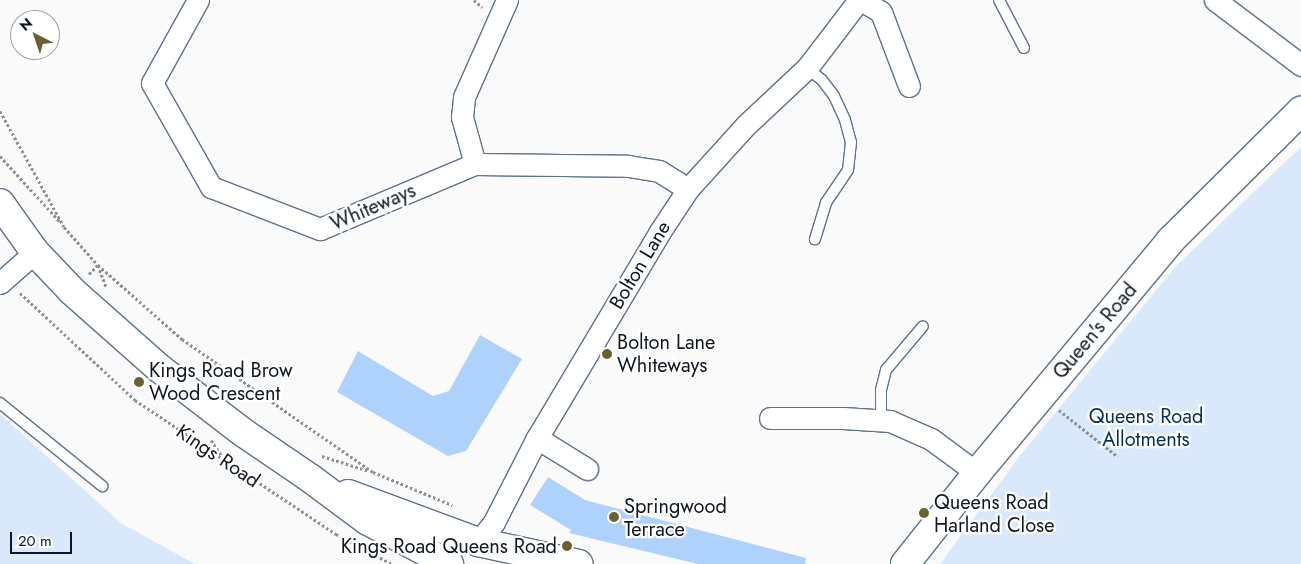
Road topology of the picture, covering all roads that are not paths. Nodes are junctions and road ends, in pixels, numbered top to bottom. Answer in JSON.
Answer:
{"nodes":[{"id":1,"x":198,"y":0,"type":"edge"},
{"id":2,"x":507,"y":0,"type":"edge"},
{"id":3,"x":860,"y":0,"type":"edge"},
{"id":4,"x":998,"y":0,"type":"edge"},
{"id":5,"x":1215,"y":0,"type":"edge"},
{"id":6,"x":1024,"y":48,"type":"dead end"},
{"id":7,"x":1301,"y":65,"type":"edge"},
{"id":8,"x":807,"y":68,"type":"junction"},
{"id":9,"x":909,"y":86,"type":"dead end"},
{"id":10,"x":1301,"y":111,"type":"edge"},
{"id":11,"x":475,"y":164,"type":"junction"},
{"id":12,"x":688,"y":189,"type":"junction"},
{"id":13,"x":0,"y":203,"type":"edge"},
{"id":14,"x":815,"y":239,"type":"dead end"},
{"id":15,"x":35,"y":252,"type":"junction"},
{"id":16,"x":0,"y":283,"type":"edge"},
{"id":17,"x":923,"y":326,"type":"dead end"},
{"id":18,"x":0,"y":403,"type":"edge"},
{"id":19,"x":770,"y":418,"type":"dead end"},
{"id":20,"x":881,"y":421,"type":"junction"},
{"id":21,"x":537,"y":438,"type":"junction"},
{"id":22,"x":588,"y":469,"type":"dead end"},
{"id":23,"x":977,"y":473,"type":"junction"},
{"id":24,"x":310,"y":478,"type":"junction"},
{"id":25,"x":102,"y":486,"type":"dead end"},
{"id":26,"x":473,"y":553,"type":"edge"},
{"id":27,"x":449,"y":564,"type":"edge"},
{"id":28,"x":579,"y":564,"type":"edge"},
{"id":29,"x":905,"y":564,"type":"edge"}],
"edges":[{"from":1,"to":11,"type":"street","name":"Whiteways"},
{"from":2,"to":11,"type":"street"},
{"from":3,"to":8,"type":"street","name":"Bolton Lane"},
{"from":3,"to":9,"type":"street"},
{"from":4,"to":6,"type":"lane"},
{"from":5,"to":7,"type":"street"},
{"from":8,"to":12,"type":"street","name":"Bolton Lane"},
{"from":8,"to":14,"type":"lane"},
{"from":10,"to":23,"type":"main road","name":"Queen's Road"},
{"from":11,"to":12,"type":"street","name":"Whiteways"},
{"from":12,"to":21,"type":"street","name":"Bolton Lane"},
{"from":13,"to":15,"type":"main road","name":"Kings Road"},
{"from":15,"to":16,"type":"street"},
{"from":15,"to":24,"type":"main road","name":"Kings Road"},
{"from":17,"to":20,"type":"lane"},
{"from":18,"to":25,"type":"lane"},
{"from":19,"to":20,"type":"street"},
{"from":20,"to":23,"type":"street"},
{"from":21,"to":22,"type":"street"},
{"from":21,"to":26,"type":"street","name":"Bolton Lane"},
{"from":23,"to":29,"type":"main road","name":"Queen's Road"},
{"from":24,"to":26,"type":"main road","name":"Kings Road"},
{"from":24,"to":27,"type":"main road","name":"Kings Road"},
{"from":26,"to":28,"type":"main road","name":"Kings Road"}]}
